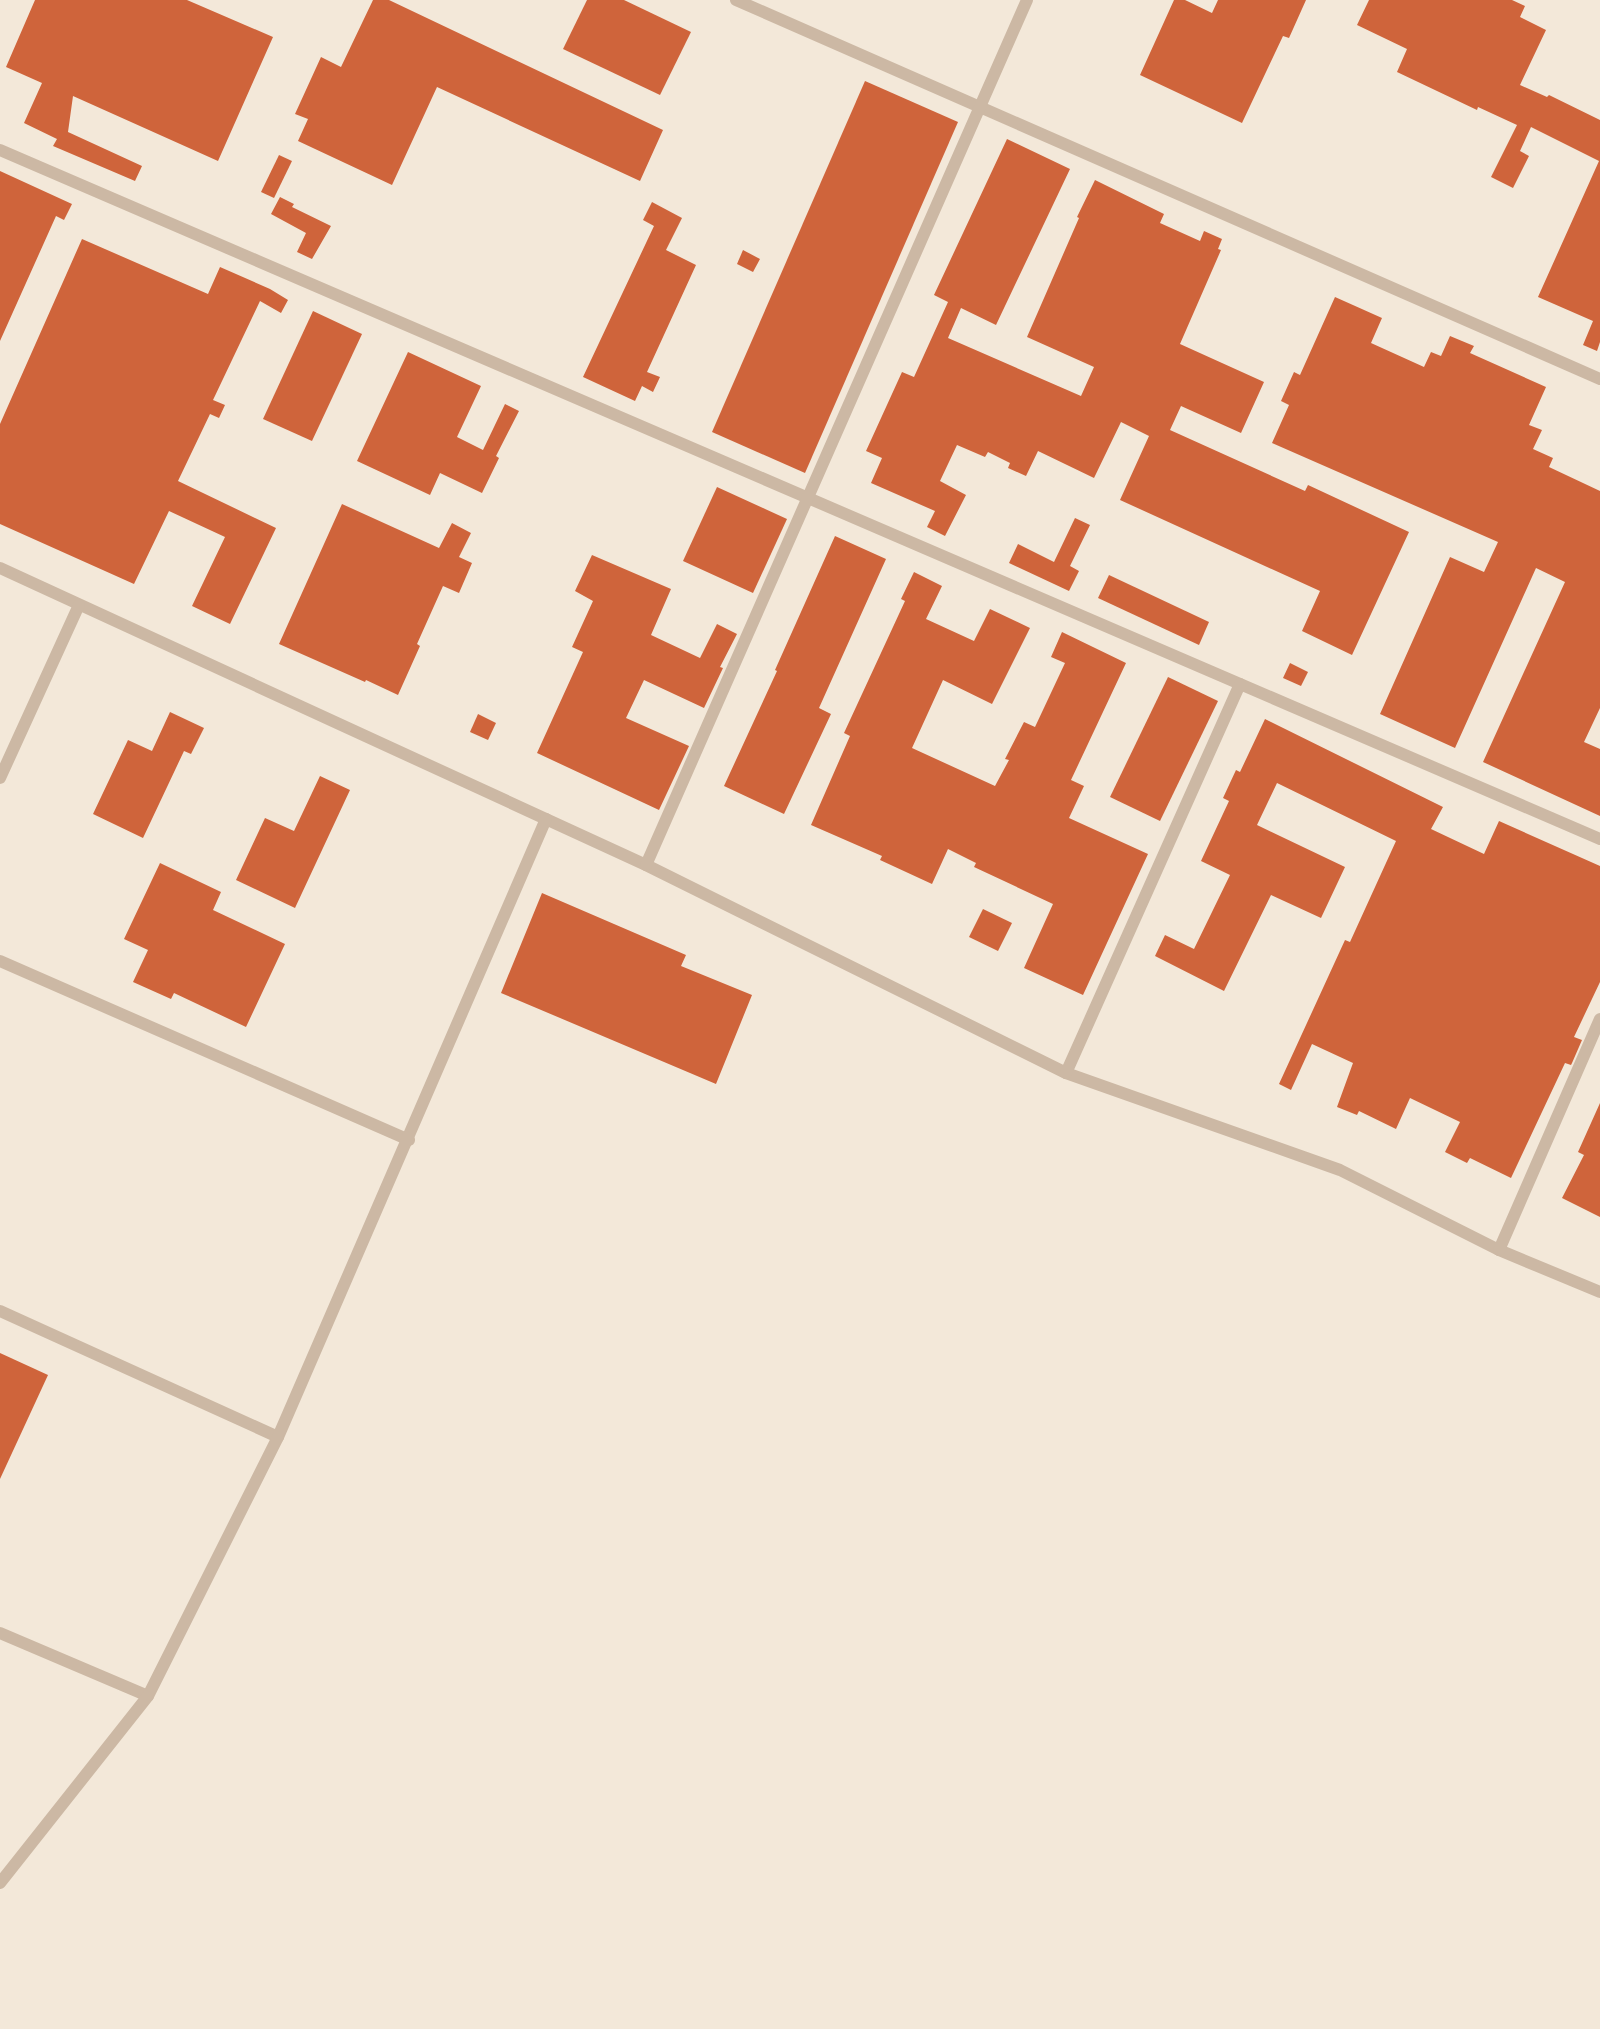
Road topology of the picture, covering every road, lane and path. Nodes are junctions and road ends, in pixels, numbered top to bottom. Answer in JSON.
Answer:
{"nodes":[{"id":1,"x":736,"y":0,"type":"edge"},
{"id":2,"x":1027,"y":0,"type":"edge"},
{"id":3,"x":980,"y":107,"type":"junction"},
{"id":4,"x":0,"y":150,"type":"edge"},
{"id":5,"x":1600,"y":380,"type":"edge"},
{"id":6,"x":808,"y":498,"type":"junction"},
{"id":7,"x":0,"y":568,"type":"edge"},
{"id":8,"x":79,"y":605,"type":"junction"},
{"id":9,"x":1240,"y":684,"type":"junction"},
{"id":10,"x":0,"y":778,"type":"edge"},
{"id":11,"x":546,"y":819,"type":"junction"},
{"id":12,"x":1600,"y":839,"type":"edge"},
{"id":13,"x":646,"y":865,"type":"junction"},
{"id":14,"x":0,"y":961,"type":"edge"},
{"id":15,"x":1600,"y":1019,"type":"edge"},
{"id":16,"x":1066,"y":1073,"type":"junction"},
{"id":17,"x":408,"y":1140,"type":"junction"},
{"id":18,"x":1499,"y":1250,"type":"junction"},
{"id":19,"x":1600,"y":1292,"type":"edge"},
{"id":20,"x":0,"y":1311,"type":"edge"},
{"id":21,"x":278,"y":1437,"type":"junction"},
{"id":22,"x":0,"y":1633,"type":"edge"},
{"id":23,"x":148,"y":1696,"type":"junction"},
{"id":24,"x":0,"y":1883,"type":"edge"}],
"edges":[{"from":1,"to":3,"type":"lane"},
{"from":2,"to":3,"type":"lane"},
{"from":3,"to":5,"type":"lane"},
{"from":3,"to":6,"type":"lane"},
{"from":4,"to":6,"type":"lane"},
{"from":6,"to":9,"type":"lane"},
{"from":6,"to":13,"type":"lane"},
{"from":7,"to":8,"type":"lane"},
{"from":8,"to":10,"type":"lane"},
{"from":8,"to":11,"type":"lane"},
{"from":9,"to":12,"type":"lane"},
{"from":9,"to":16,"type":"lane"},
{"from":11,"to":13,"type":"lane"},
{"from":11,"to":17,"type":"lane"},
{"from":13,"to":16,"type":"lane"},
{"from":14,"to":17,"type":"lane"},
{"from":15,"to":18,"type":"lane"},
{"from":16,"to":18,"type":"lane"},
{"from":17,"to":21,"type":"lane"},
{"from":18,"to":19,"type":"lane"},
{"from":20,"to":21,"type":"lane"},
{"from":21,"to":23,"type":"lane"},
{"from":22,"to":23,"type":"lane"},
{"from":23,"to":24,"type":"lane"}]}
